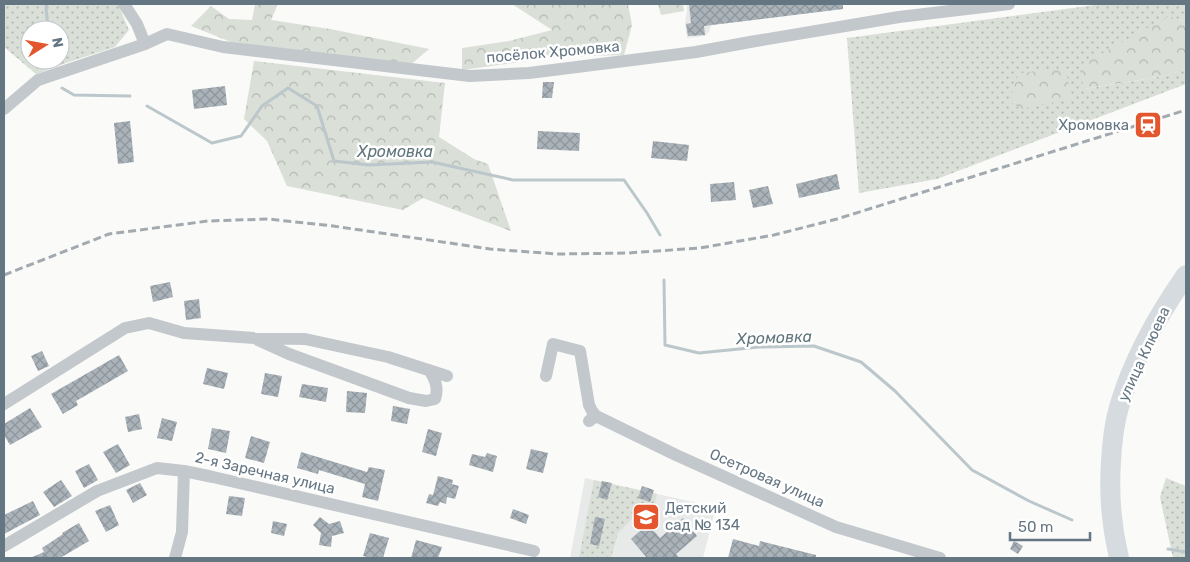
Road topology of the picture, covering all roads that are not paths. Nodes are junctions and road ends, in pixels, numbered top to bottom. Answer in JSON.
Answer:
{"nodes":[{"id":1,"x":124,"y":4,"type":"edge"},
{"id":2,"x":1010,"y":4,"type":"edge"},
{"id":3,"x":145,"y":44,"type":"junction"},
{"id":4,"x":4,"y":109,"type":"edge"},
{"id":5,"x":1186,"y":274,"type":"edge"},
{"id":6,"x":254,"y":338,"type":"junction"},
{"id":7,"x":429,"y":370,"type":"junction"},
{"id":8,"x":447,"y":376,"type":"dead end"},
{"id":9,"x":546,"y":376,"type":"dead end"},
{"id":10,"x":4,"y":404,"type":"edge"},
{"id":11,"x":184,"y":471,"type":"junction"},
{"id":12,"x":1112,"y":523,"type":"junction"},
{"id":13,"x":4,"y":546,"type":"edge"},
{"id":14,"x":534,"y":551,"type":"dead end"},
{"id":15,"x":175,"y":558,"type":"edge"},
{"id":16,"x":940,"y":558,"type":"edge"},
{"id":17,"x":1103,"y":558,"type":"edge"},
{"id":18,"x":1119,"y":558,"type":"edge"}],
"edges":[{"from":1,"to":3,"type":"street"},
{"from":2,"to":3,"type":"street","name":"посёлок Хромовка"},
{"from":3,"to":4,"type":"street","name":"посёлок Хромовка"},
{"from":5,"to":12,"type":"main road","name":"улица Клюева"},
{"from":6,"to":7,"type":"street"},
{"from":6,"to":7,"type":"street"},
{"from":6,"to":10,"type":"street"},
{"from":7,"to":8,"type":"street"},
{"from":9,"to":16,"type":"street","name":"Осетровая улица"},
{"from":11,"to":13,"type":"street","name":"2-я Заречная улица"},
{"from":11,"to":14,"type":"street","name":"2-я Заречная улица"},
{"from":11,"to":15,"type":"street"},
{"from":12,"to":17,"type":"main road"},
{"from":12,"to":18,"type":"main road","name":"улица Клюева"}]}
